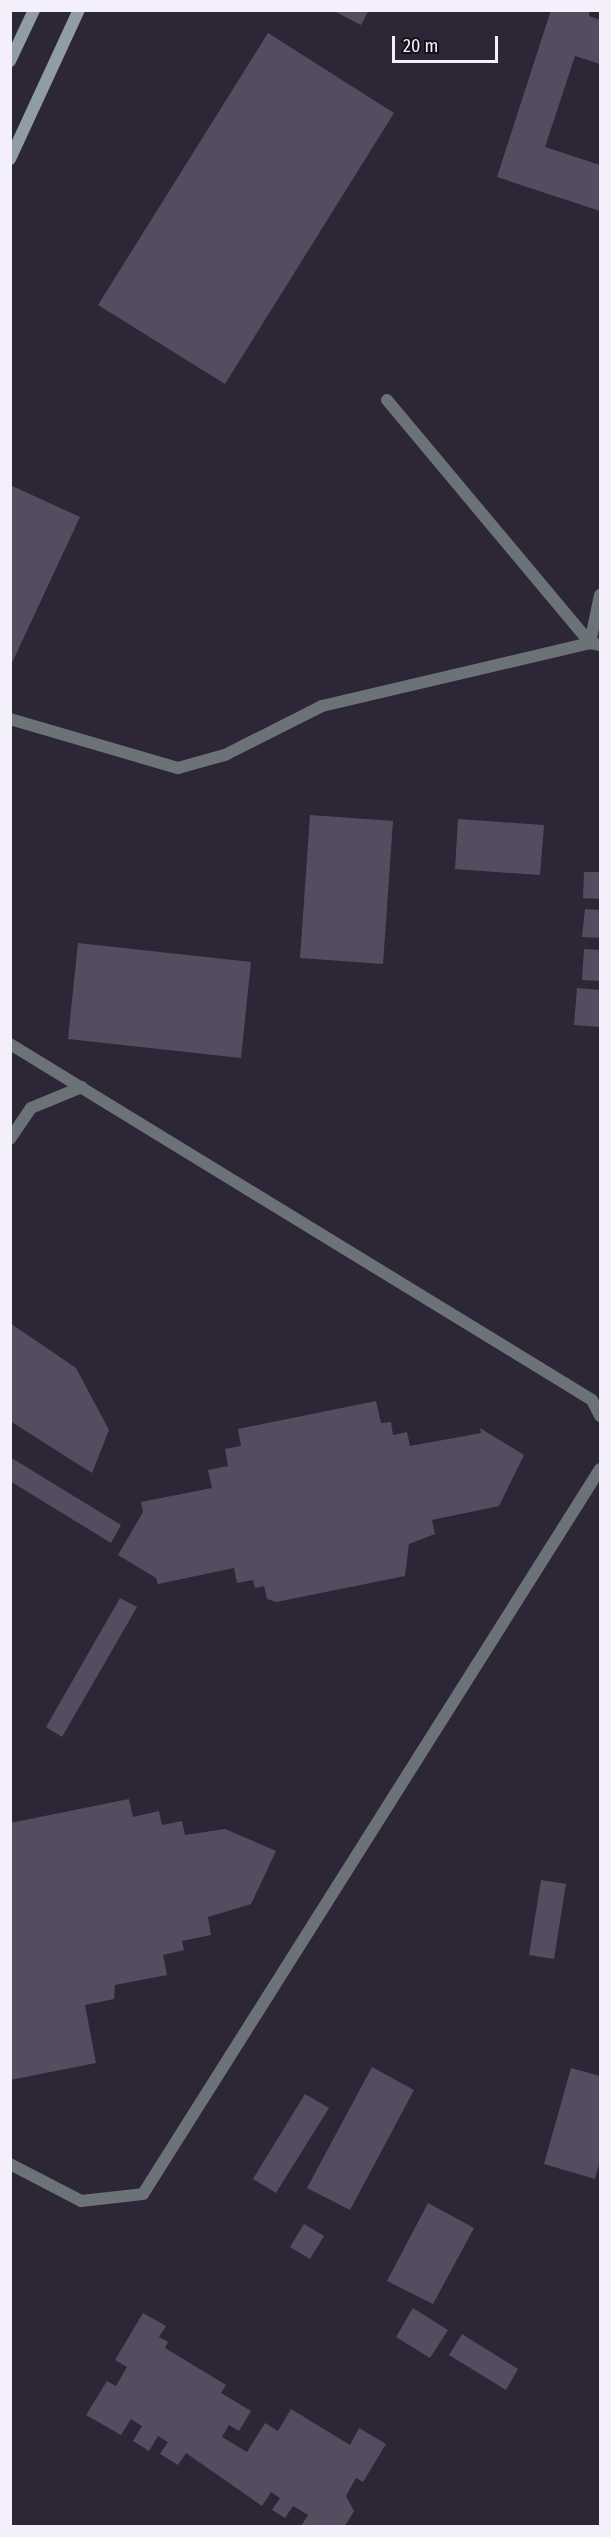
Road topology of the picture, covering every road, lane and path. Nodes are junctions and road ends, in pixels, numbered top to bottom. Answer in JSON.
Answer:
{"nodes":[{"id":1,"x":34,"y":10,"type":"edge"},
{"id":2,"x":79,"y":10,"type":"edge"},
{"id":3,"x":10,"y":61,"type":"edge"},
{"id":4,"x":10,"y":159,"type":"edge"},
{"id":5,"x":387,"y":400,"type":"dead end"},
{"id":6,"x":600,"y":595,"type":"edge"},
{"id":7,"x":595,"y":644,"type":"edge"},
{"id":8,"x":10,"y":719,"type":"edge"},
{"id":9,"x":10,"y":1044,"type":"edge"},
{"id":10,"x":82,"y":1087,"type":"junction"},
{"id":11,"x":10,"y":1139,"type":"edge"},
{"id":12,"x":600,"y":1416,"type":"edge"},
{"id":13,"x":600,"y":1469,"type":"edge"},
{"id":14,"x":10,"y":2164,"type":"edge"}],
"edges":[{"from":1,"to":3,"type":"main road"},
{"from":2,"to":4,"type":"main road"},
{"from":5,"to":7,"type":"street"},
{"from":6,"to":7,"type":"street"},
{"from":7,"to":8,"type":"street"},
{"from":9,"to":10,"type":"street"},
{"from":10,"to":11,"type":"street"},
{"from":10,"to":12,"type":"street"},
{"from":13,"to":14,"type":"street"}]}
